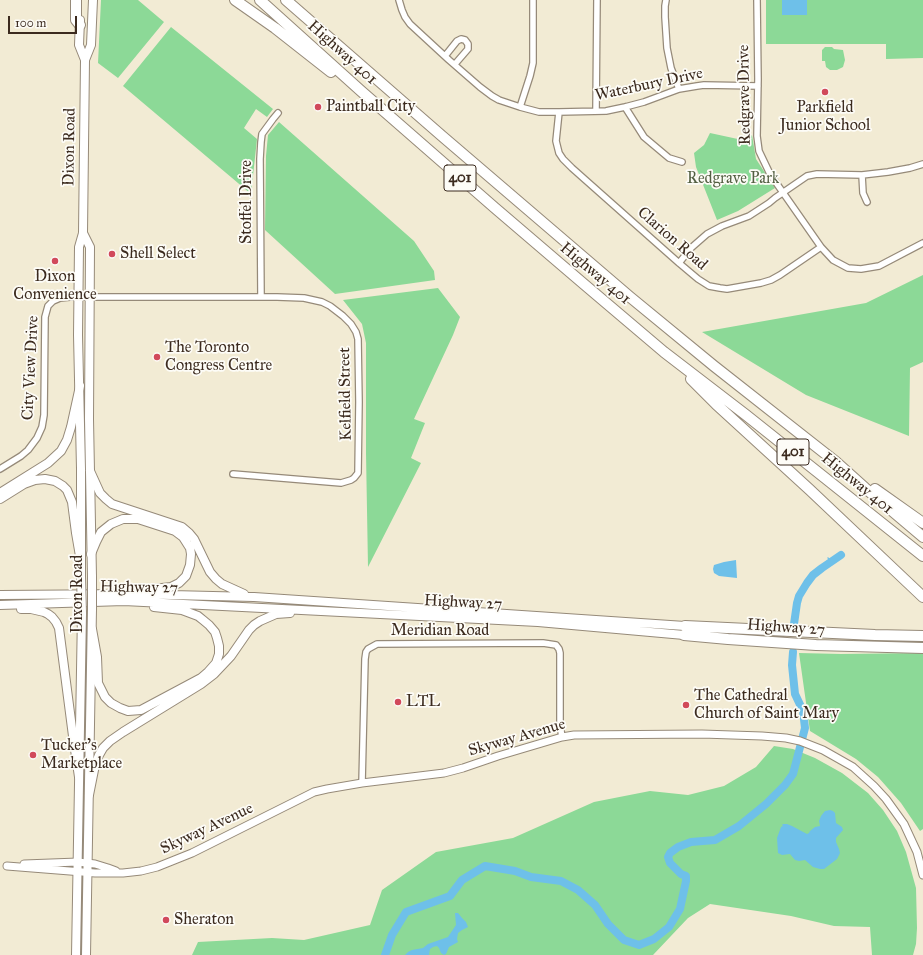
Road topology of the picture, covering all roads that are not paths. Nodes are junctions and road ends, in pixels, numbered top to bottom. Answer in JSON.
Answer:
{"nodes":[{"id":1,"x":76,"y":0,"type":"edge"},
{"id":2,"x":80,"y":0,"type":"edge"},
{"id":3,"x":94,"y":0,"type":"edge"},
{"id":4,"x":234,"y":0,"type":"edge"},
{"id":5,"x":260,"y":0,"type":"edge"},
{"id":6,"x":286,"y":0,"type":"edge"},
{"id":7,"x":295,"y":0,"type":"edge"},
{"id":8,"x":399,"y":0,"type":"edge"},
{"id":9,"x":533,"y":0,"type":"edge"},
{"id":10,"x":597,"y":0,"type":"edge"},
{"id":11,"x":666,"y":0,"type":"edge"},
{"id":12,"x":757,"y":0,"type":"edge"},
{"id":13,"x":80,"y":25,"type":"junction"},
{"id":14,"x":318,"y":28,"type":"junction"},
{"id":15,"x":445,"y":56,"type":"junction"},
{"id":16,"x":85,"y":60,"type":"junction"},
{"id":17,"x":455,"y":64,"type":"junction"},
{"id":18,"x":758,"y":86,"type":"junction"},
{"id":19,"x":679,"y":89,"type":"junction"},
{"id":20,"x":520,"y":107,"type":"junction"},
{"id":21,"x":625,"y":107,"type":"junction"},
{"id":22,"x":596,"y":111,"type":"junction"},
{"id":23,"x":559,"y":112,"type":"junction"},
{"id":24,"x":278,"y":113,"type":"dead end"},
{"id":25,"x":396,"y":121,"type":"junction"},
{"id":26,"x":682,"y":162,"type":"dead end"},
{"id":27,"x":923,"y":164,"type":"edge"},
{"id":28,"x":862,"y":174,"type":"junction"},
{"id":29,"x":783,"y":193,"type":"junction"},
{"id":30,"x":867,"y":202,"type":"dead end"},
{"id":31,"x":83,"y":233,"type":"junction"},
{"id":32,"x":923,"y":243,"type":"edge"},
{"id":33,"x":821,"y":247,"type":"junction"},
{"id":34,"x":679,"y":263,"type":"junction"},
{"id":35,"x":78,"y":297,"type":"junction"},
{"id":36,"x":89,"y":297,"type":"junction"},
{"id":37,"x":261,"y":297,"type":"junction"},
{"id":38,"x":664,"y":352,"type":"junction"},
{"id":39,"x":80,"y":386,"type":"junction"},
{"id":40,"x":89,"y":419,"type":"junction"},
{"id":41,"x":80,"y":420,"type":"junction"},
{"id":42,"x":836,"y":462,"type":"junction"},
{"id":43,"x":0,"y":469,"type":"edge"},
{"id":44,"x":90,"y":471,"type":"junction"},
{"id":45,"x":233,"y":474,"type":"dead end"},
{"id":46,"x":0,"y":493,"type":"edge"},
{"id":47,"x":0,"y":499,"type":"edge"},
{"id":48,"x":923,"y":523,"type":"edge"},
{"id":49,"x":923,"y":537,"type":"edge"},
{"id":50,"x":91,"y":554,"type":"junction"},
{"id":51,"x":923,"y":556,"type":"edge"},
{"id":52,"x":81,"y":562,"type":"junction"},
{"id":53,"x":0,"y":591,"type":"edge"},
{"id":54,"x":0,"y":595,"type":"edge"},
{"id":55,"x":22,"y":595,"type":"junction"},
{"id":56,"x":127,"y":597,"type":"junction"},
{"id":57,"x":254,"y":597,"type":"junction"},
{"id":58,"x":923,"y":597,"type":"edge"},
{"id":59,"x":0,"y":606,"type":"edge"},
{"id":60,"x":308,"y":610,"type":"junction"},
{"id":61,"x":92,"y":629,"type":"junction"},
{"id":62,"x":684,"y":631,"type":"junction"},
{"id":63,"x":923,"y":636,"type":"edge"},
{"id":64,"x":923,"y":648,"type":"edge"},
{"id":65,"x":562,"y":737,"type":"junction"},
{"id":66,"x":80,"y":778,"type":"junction"},
{"id":67,"x":362,"y":783,"type":"junction"},
{"id":68,"x":89,"y":795,"type":"junction"},
{"id":69,"x":78,"y":862,"type":"junction"},
{"id":70,"x":88,"y":863,"type":"junction"},
{"id":71,"x":4,"y":866,"type":"edge"},
{"id":72,"x":78,"y":871,"type":"junction"},
{"id":73,"x":88,"y":872,"type":"junction"},
{"id":74,"x":118,"y":872,"type":"junction"},
{"id":75,"x":923,"y":875,"type":"edge"},
{"id":76,"x":76,"y":955,"type":"edge"},
{"id":77,"x":86,"y":955,"type":"edge"}],
"edges":[{"from":1,"to":13,"type":"highway"},
{"from":2,"to":13,"type":"main road","name":"Dixon Road"},
{"from":3,"to":16,"type":"main road","name":"Dixon Road"},
{"from":4,"to":25,"type":"highway"},
{"from":5,"to":25,"type":"highway","name":"Highway 401","number":"401"},
{"from":6,"to":14,"type":"highway","name":"Highway 401","number":"401"},
{"from":7,"to":14,"type":"highway"},
{"from":8,"to":15,"type":"street","name":"Waterbury Drive"},
{"from":9,"to":20,"type":"street"},
{"from":10,"to":22,"type":"street"},
{"from":11,"to":19,"type":"street"},
{"from":12,"to":18,"type":"street","name":"Redgrave Drive"},
{"from":13,"to":16,"type":"main road","name":"Dixon Road"},
{"from":14,"to":42,"type":"highway","name":"Highway 401","number":"401"},
{"from":15,"to":17,"type":"street","name":"Waterbury Drive"},
{"from":15,"to":17,"type":"street"},
{"from":16,"to":31,"type":"main road","name":"Dixon Road"},
{"from":17,"to":20,"type":"street","name":"Waterbury Drive"},
{"from":18,"to":19,"type":"street","name":"Waterbury Drive"},
{"from":18,"to":29,"type":"street","name":"Redgrave Drive"},
{"from":19,"to":21,"type":"street","name":"Waterbury Drive"},
{"from":20,"to":23,"type":"street","name":"Waterbury Drive"},
{"from":21,"to":22,"type":"street","name":"Waterbury Drive"},
{"from":21,"to":26,"type":"street"},
{"from":22,"to":23,"type":"street","name":"Waterbury Drive"},
{"from":23,"to":34,"type":"street","name":"Clarion Road"},
{"from":24,"to":37,"type":"street","name":"Stoffel Drive"},
{"from":25,"to":38,"type":"highway","name":"Highway 401","number":"401"},
{"from":27,"to":28,"type":"street"},
{"from":28,"to":29,"type":"street"},
{"from":28,"to":30,"type":"street"},
{"from":29,"to":33,"type":"street","name":"Redgrave Drive"},
{"from":29,"to":34,"type":"street"},
{"from":31,"to":35,"type":"main road","name":"Dixon Road"},
{"from":31,"to":36,"type":"main road","name":"Dixon Road"},
{"from":32,"to":33,"type":"street","name":"Redgrave Drive"},
{"from":33,"to":34,"type":"street","name":"Clarion Road"},
{"from":35,"to":36,"type":"street","name":"Kelfield Street"},
{"from":35,"to":39,"type":"main road","name":"Dixon Road"},
{"from":35,"to":43,"type":"street","name":"City View Drive"},
{"from":36,"to":37,"type":"street","name":"Kelfield Street"},
{"from":36,"to":40,"type":"main road","name":"Dixon Road"},
{"from":37,"to":45,"type":"street","name":"Kelfield Street"},
{"from":38,"to":51,"type":"highway","name":"Highway 401","number":"401"},
{"from":38,"to":58,"type":"highway"},
{"from":39,"to":41,"type":"main road","name":"Dixon Road"},
{"from":39,"to":46,"type":"main road"},
{"from":40,"to":41,"type":"main road"},
{"from":40,"to":44,"type":"main road","name":"Dixon Road"},
{"from":41,"to":52,"type":"main road","name":"Dixon Road"},
{"from":42,"to":48,"type":"highway"},
{"from":42,"to":49,"type":"highway","name":"Highway 401","number":"401"},
{"from":44,"to":50,"type":"main road","name":"Dixon Road"},
{"from":44,"to":57,"type":"main road"},
{"from":47,"to":52,"type":"main road"},
{"from":50,"to":56,"type":"main road"},
{"from":50,"to":61,"type":"main road","name":"Dixon Road","bridge":true},
{"from":52,"to":66,"type":"main road","name":"Dixon Road","bridge":true},
{"from":53,"to":55,"type":"main road"},
{"from":54,"to":55,"type":"main road","name":"Highway 27"},
{"from":55,"to":56,"type":"main road","name":"Highway 27"},
{"from":56,"to":57,"type":"main road","name":"Highway 27"},
{"from":56,"to":59,"type":"main road","name":"Highway 27"},
{"from":56,"to":60,"type":"main road","name":"Highway 27"},
{"from":56,"to":61,"type":"main road"},
{"from":57,"to":62,"type":"main road","name":"Highway 27"},
{"from":59,"to":66,"type":"main road"},
{"from":60,"to":62,"type":"main road","name":"Highway 27"},
{"from":60,"to":68,"type":"main road"},
{"from":61,"to":68,"type":"main road","name":"Dixon Road"},
{"from":62,"to":63,"type":"highway","name":"Highway 27"},
{"from":62,"to":64,"type":"highway","name":"Highway 27"},
{"from":65,"to":67,"type":"street","name":"Skyway Avenue"},
{"from":65,"to":67,"type":"street","name":"Meridian Road"},
{"from":65,"to":75,"type":"street","name":"Skyway Avenue"},
{"from":66,"to":69,"type":"main road","name":"Dixon Road"},
{"from":67,"to":74,"type":"street","name":"Skyway Avenue"},
{"from":68,"to":70,"type":"main road","name":"Dixon Road"},
{"from":69,"to":70,"type":"street","name":"Skyway Avenue"},
{"from":69,"to":71,"type":"street","name":"Skyway Avenue"},
{"from":69,"to":72,"type":"main road","name":"Dixon Road"},
{"from":70,"to":73,"type":"main road","name":"Dixon Road"},
{"from":70,"to":74,"type":"street","name":"Skyway Avenue"},
{"from":71,"to":72,"type":"street","name":"Skyway Avenue"},
{"from":72,"to":73,"type":"street","name":"Skyway Avenue"},
{"from":72,"to":76,"type":"main road","name":"Dixon Road"},
{"from":73,"to":74,"type":"street","name":"Skyway Avenue"},
{"from":73,"to":77,"type":"main road","name":"Dixon Road"}]}
